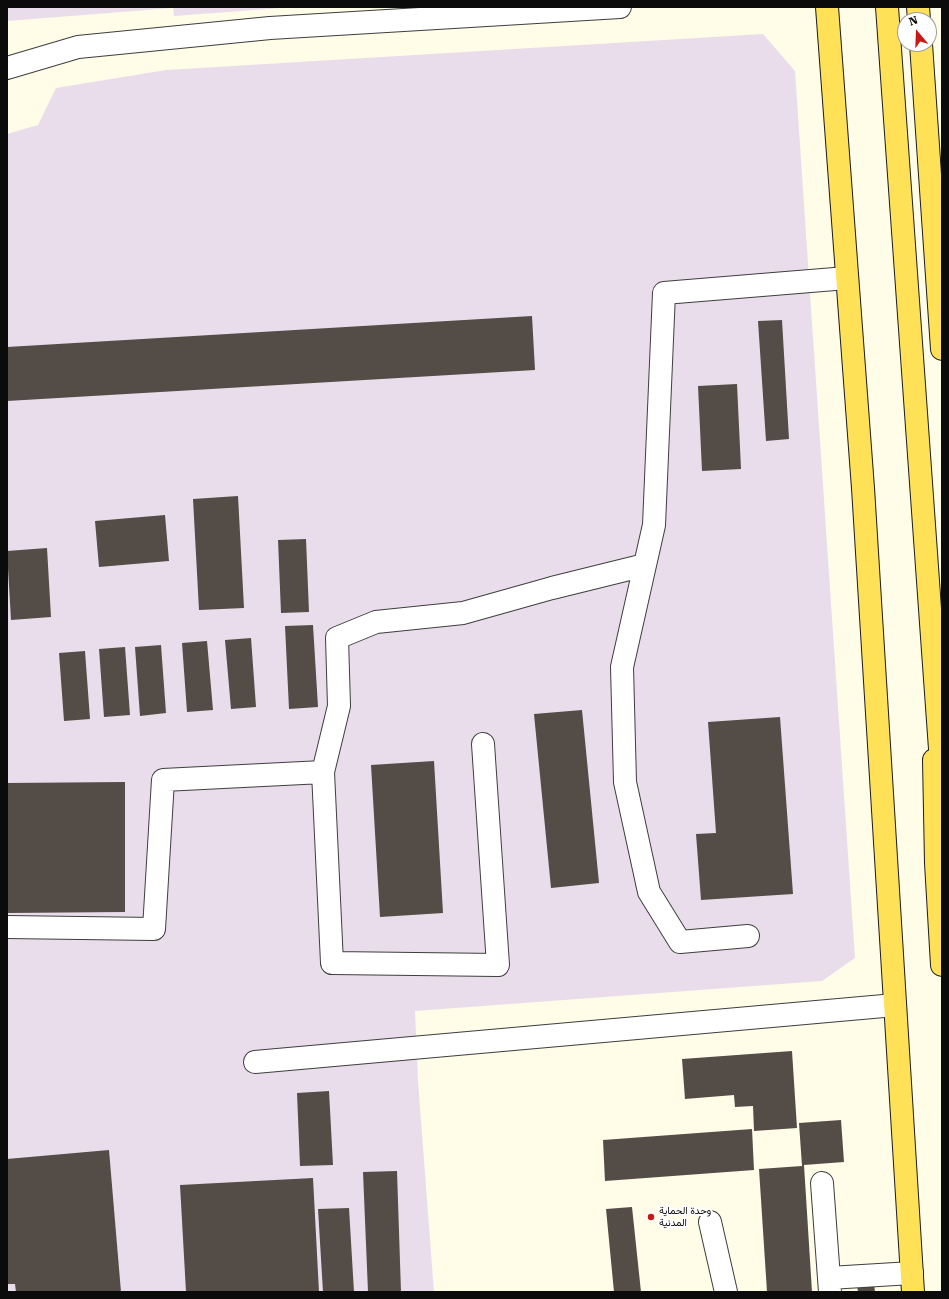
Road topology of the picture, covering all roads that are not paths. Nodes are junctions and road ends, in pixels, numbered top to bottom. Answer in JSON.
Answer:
{"nodes":[{"id":1,"x":620,"y":7,"type":"edge"},
{"id":2,"x":827,"y":7,"type":"edge"},
{"id":3,"x":887,"y":7,"type":"edge"},
{"id":4,"x":922,"y":52,"type":"edge"},
{"id":5,"x":7,"y":68,"type":"edge"},
{"id":6,"x":847,"y":278,"type":"junction"},
{"id":7,"x":942,"y":349,"type":"edge"},
{"id":8,"x":645,"y":565,"type":"junction"},
{"id":9,"x":932,"y":647,"type":"junction"},
{"id":10,"x":483,"y":744,"type":"dead end"},
{"id":11,"x":322,"y":772,"type":"junction"},
{"id":12,"x":942,"y":777,"type":"edge"},
{"id":13,"x":7,"y":927,"type":"edge"},
{"id":14,"x":748,"y":936,"type":"dead end"},
{"id":15,"x":942,"y":965,"type":"edge"},
{"id":16,"x":895,"y":1005,"type":"junction"},
{"id":17,"x":255,"y":1062,"type":"dead end"},
{"id":18,"x":822,"y":1183,"type":"dead end"},
{"id":19,"x":710,"y":1222,"type":"dead end"},
{"id":20,"x":913,"y":1283,"type":"edge"},
{"id":21,"x":830,"y":1285,"type":"edge"},
{"id":22,"x":726,"y":1292,"type":"edge"}],
"edges":[{"from":1,"to":5,"type":"street"},
{"from":2,"to":6,"type":"main road"},
{"from":3,"to":9,"type":"main road"},
{"from":4,"to":7,"type":"main road"},
{"from":6,"to":8,"type":"street"},
{"from":6,"to":16,"type":"main road"},
{"from":8,"to":11,"type":"street"},
{"from":8,"to":14,"type":"street"},
{"from":9,"to":12,"type":"main road"},
{"from":9,"to":15,"type":"main road"},
{"from":10,"to":11,"type":"street"},
{"from":11,"to":13,"type":"street"},
{"from":16,"to":17,"type":"street"},
{"from":16,"to":20,"type":"main road"},
{"from":18,"to":21,"type":"street"},
{"from":19,"to":22,"type":"street"},
{"from":20,"to":21,"type":"street"}]}
